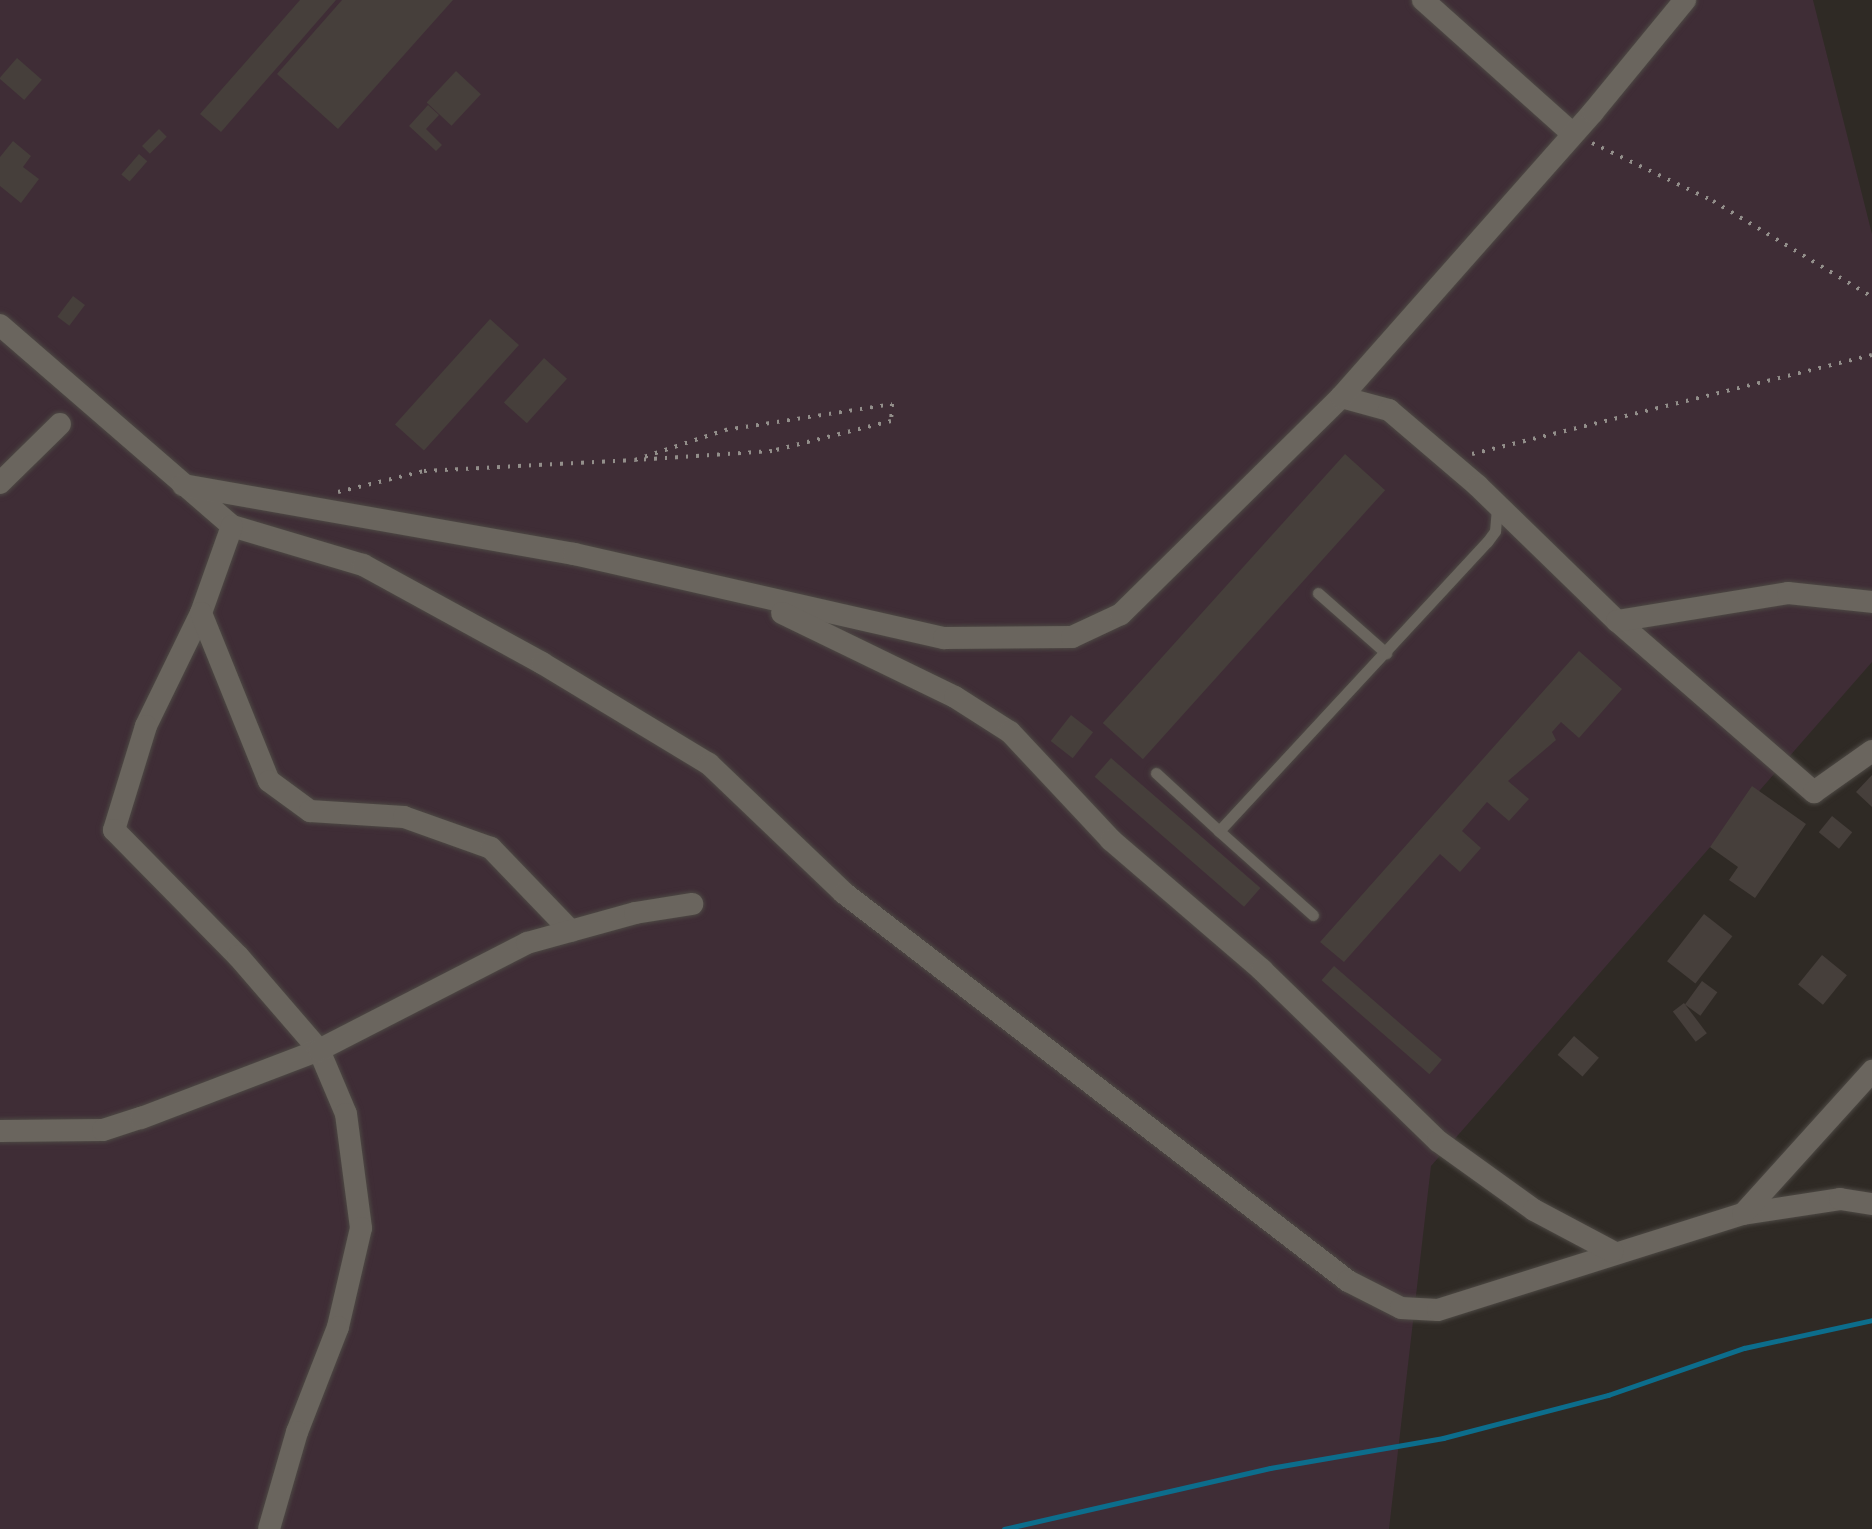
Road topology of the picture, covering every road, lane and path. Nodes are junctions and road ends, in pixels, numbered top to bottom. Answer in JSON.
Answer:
{"nodes":[{"id":1,"x":1423,"y":0,"type":"edge"},
{"id":2,"x":1685,"y":0,"type":"edge"},
{"id":3,"x":1574,"y":134,"type":"junction"},
{"id":4,"x":1872,"y":297,"type":"edge"},
{"id":5,"x":0,"y":325,"type":"edge"},
{"id":6,"x":1872,"y":355,"type":"edge"},
{"id":7,"x":1340,"y":397,"type":"junction"},
{"id":8,"x":60,"y":424,"type":"dead end"},
{"id":9,"x":636,"y":460,"type":"junction"},
{"id":10,"x":1448,"y":460,"type":"junction"},
{"id":11,"x":0,"y":483,"type":"edge"},
{"id":12,"x":180,"y":485,"type":"junction"},
{"id":13,"x":332,"y":494,"type":"dead end"},
{"id":14,"x":1497,"y":504,"type":"junction"},
{"id":15,"x":232,"y":526,"type":"junction"},
{"id":16,"x":1318,"y":593,"type":"dead end"},
{"id":17,"x":743,"y":595,"type":"junction"},
{"id":18,"x":1872,"y":602,"type":"edge"},
{"id":19,"x":201,"y":613,"type":"junction"},
{"id":20,"x":1617,"y":621,"type":"junction"},
{"id":21,"x":1386,"y":653,"type":"junction"},
{"id":22,"x":1872,"y":751,"type":"edge"},
{"id":23,"x":1156,"y":772,"type":"dead end"},
{"id":24,"x":1219,"y":831,"type":"junction"},
{"id":25,"x":692,"y":904,"type":"dead end"},
{"id":26,"x":1313,"y":915,"type":"dead end"},
{"id":27,"x":572,"y":931,"type":"junction"},
{"id":28,"x":318,"y":1050,"type":"junction"},
{"id":29,"x":1872,"y":1072,"type":"edge"},
{"id":30,"x":0,"y":1131,"type":"edge"},
{"id":31,"x":1872,"y":1204,"type":"edge"},
{"id":32,"x":1744,"y":1214,"type":"junction"},
{"id":33,"x":1614,"y":1252,"type":"junction"},
{"id":34,"x":270,"y":1529,"type":"edge"}],
"edges":[{"from":1,"to":3,"type":"street"},
{"from":2,"to":3,"type":"street"},
{"from":3,"to":4,"type":"path"},
{"from":3,"to":7,"type":"street"},
{"from":5,"to":12,"type":"street"},
{"from":6,"to":10,"type":"path"},
{"from":7,"to":10,"type":"street"},
{"from":7,"to":17,"type":"street"},
{"from":8,"to":11,"type":"street"},
{"from":9,"to":9,"type":"path"},
{"from":9,"to":13,"type":"path"},
{"from":10,"to":14,"type":"street"},
{"from":12,"to":15,"type":"street"},
{"from":12,"to":17,"type":"street"},
{"from":14,"to":20,"type":"street"},
{"from":14,"to":21,"type":"lane"},
{"from":15,"to":19,"type":"street"},
{"from":15,"to":33,"type":"street"},
{"from":16,"to":21,"type":"lane"},
{"from":17,"to":33,"type":"street"},
{"from":18,"to":20,"type":"street"},
{"from":19,"to":27,"type":"street"},
{"from":19,"to":28,"type":"street"},
{"from":20,"to":22,"type":"street"},
{"from":21,"to":24,"type":"lane"},
{"from":23,"to":24,"type":"lane"},
{"from":24,"to":26,"type":"lane"},
{"from":25,"to":27,"type":"street"},
{"from":27,"to":28,"type":"street"},
{"from":28,"to":30,"type":"street"},
{"from":28,"to":34,"type":"street"},
{"from":29,"to":32,"type":"street"},
{"from":31,"to":32,"type":"street"},
{"from":32,"to":33,"type":"street"}]}
